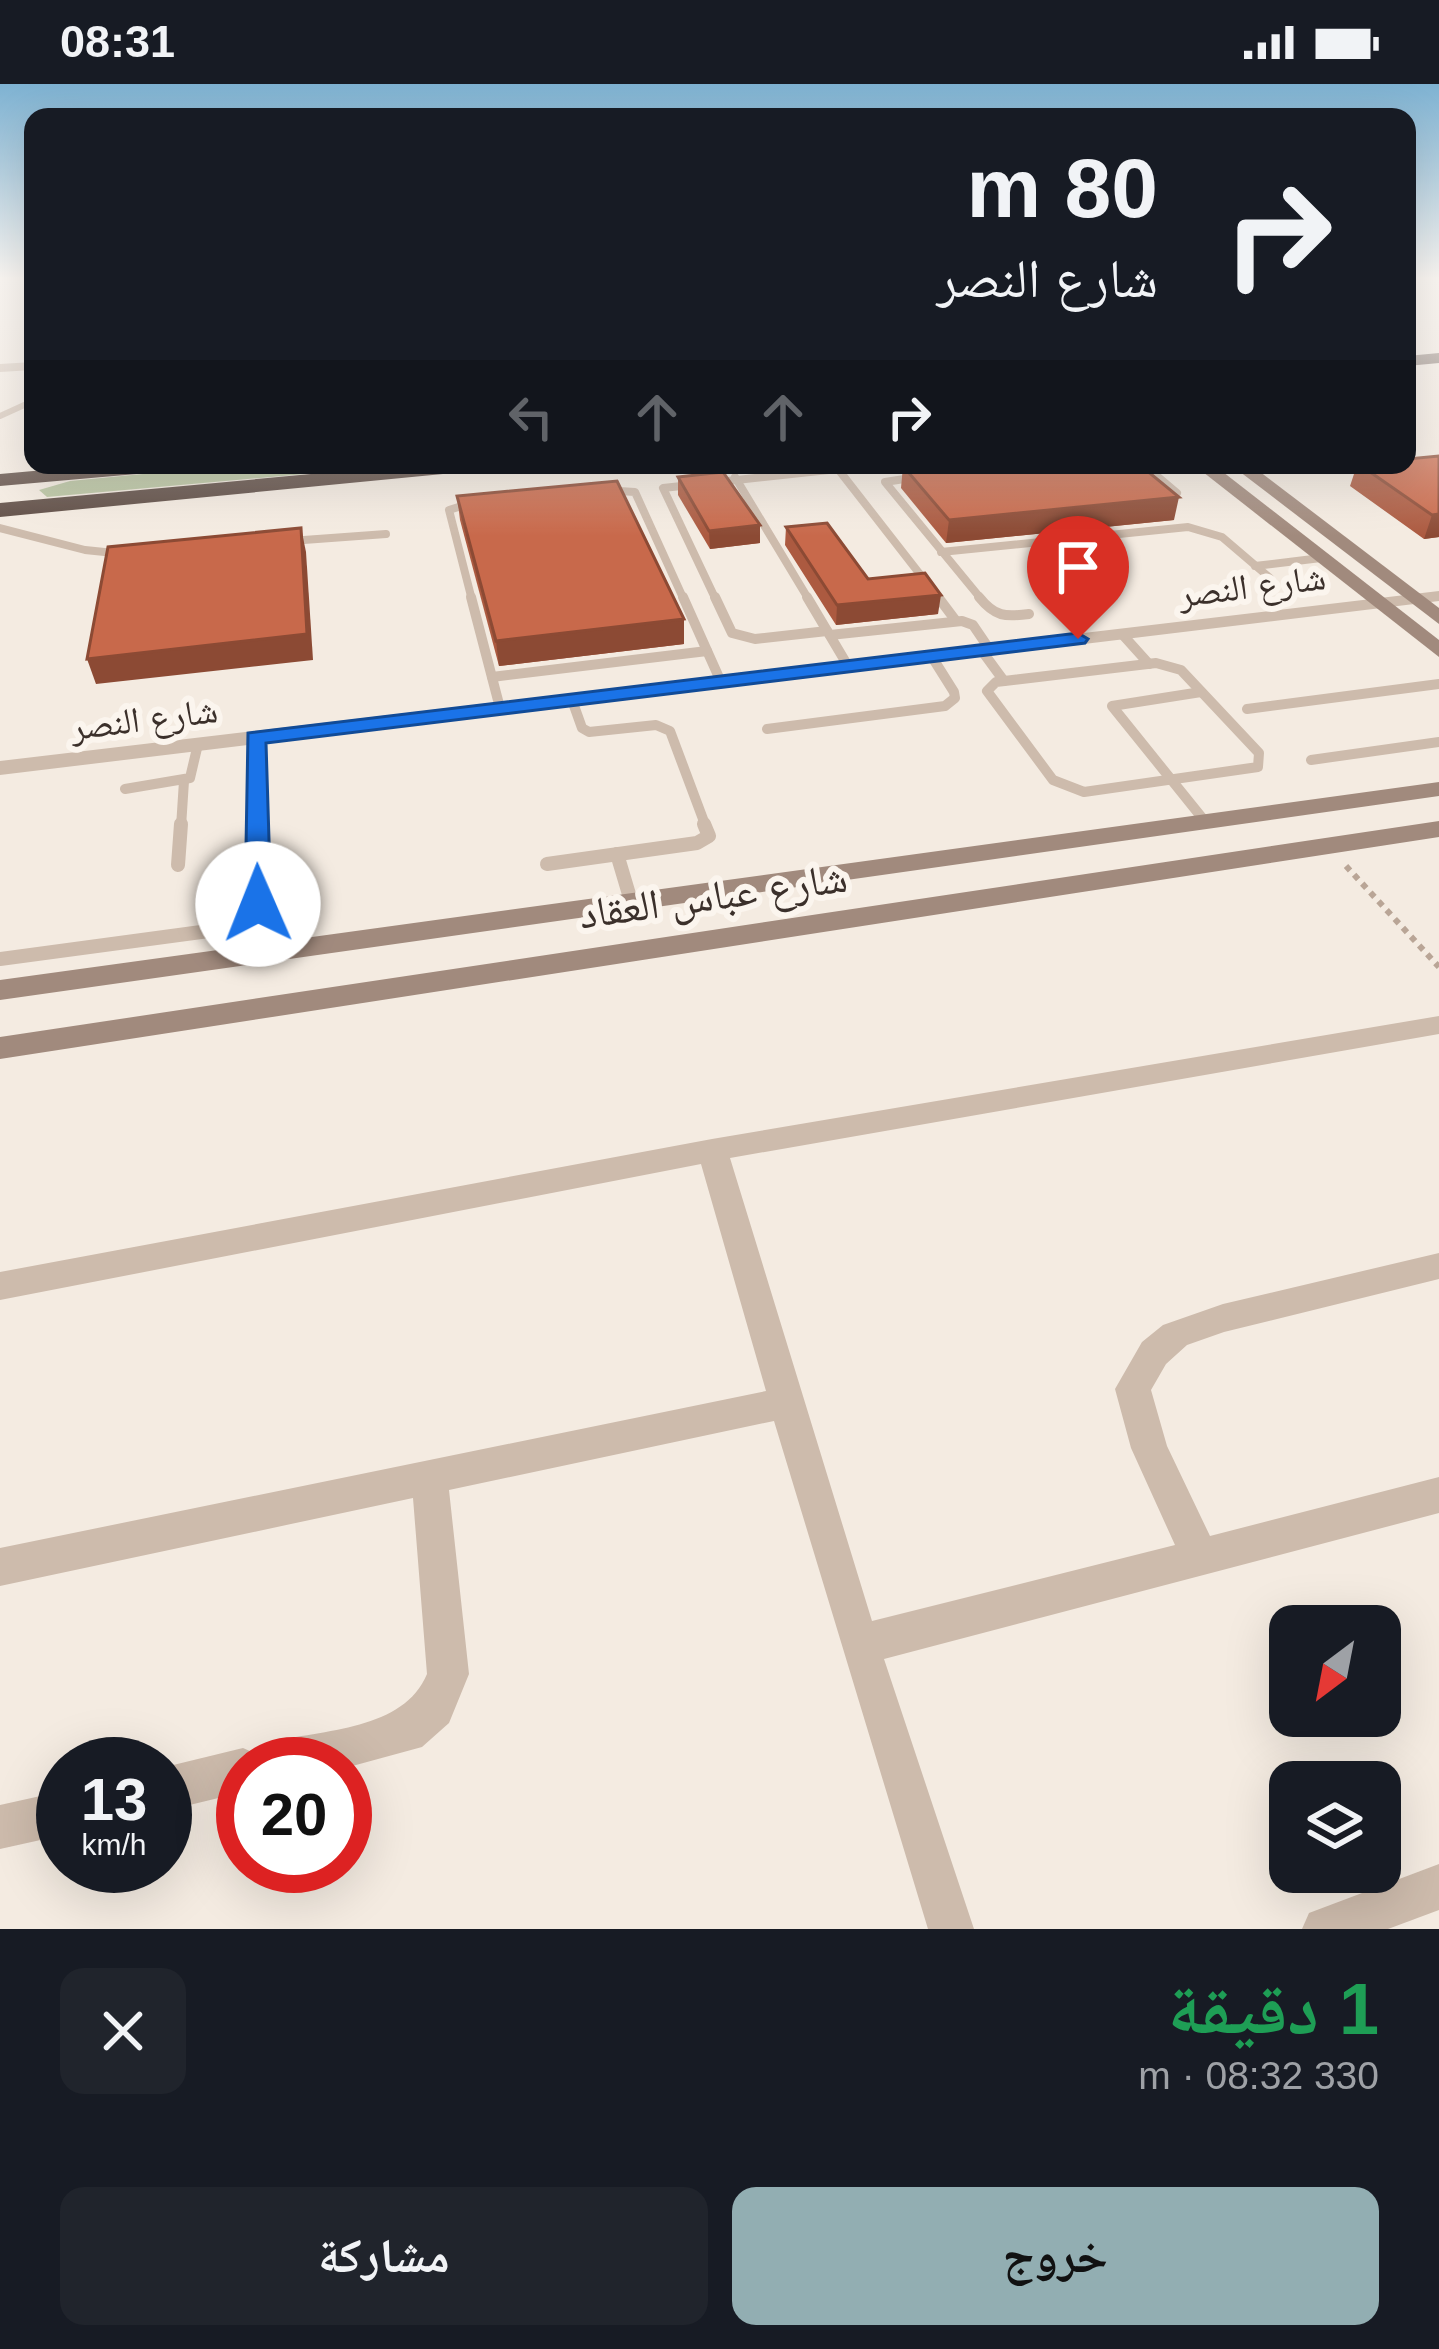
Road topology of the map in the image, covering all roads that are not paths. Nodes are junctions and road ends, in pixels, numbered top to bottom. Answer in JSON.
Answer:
{"nodes":[{"id":1,"x":68,"y":474,"type":"edge"},
{"id":2,"x":379,"y":474,"type":"edge"},
{"id":3,"x":774,"y":474,"type":"edge"},
{"id":4,"x":842,"y":474,"type":"edge"},
{"id":5,"x":940,"y":474,"type":"edge"},
{"id":6,"x":1155,"y":474,"type":"edge"},
{"id":7,"x":1214,"y":474,"type":"edge"},
{"id":8,"x":1252,"y":474,"type":"edge"},
{"id":9,"x":735,"y":477,"type":"junction"},
{"id":10,"x":0,"y":480,"type":"edge"},
{"id":11,"x":596,"y":490,"type":"edge"},
{"id":12,"x":1178,"y":493,"type":"edge"},
{"id":13,"x":484,"y":501,"type":"edge"},
{"id":14,"x":0,"y":510,"type":"edge"},
{"id":15,"x":0,"y":528,"type":"edge"},
{"id":16,"x":386,"y":534,"type":"dead end"},
{"id":17,"x":274,"y":542,"type":"edge"},
{"id":18,"x":941,"y":552,"type":"junction"},
{"id":19,"x":141,"y":553,"type":"edge"},
{"id":20,"x":1321,"y":558,"type":"junction"},
{"id":21,"x":1255,"y":566,"type":"junction"},
{"id":22,"x":1270,"y":578,"type":"dead end"},
{"id":23,"x":1439,"y":596,"type":"edge"},
{"id":24,"x":1414,"y":598,"type":"junction"},
{"id":25,"x":1378,"y":603,"type":"junction"},
{"id":26,"x":1029,"y":614,"type":"dead end"},
{"id":27,"x":1439,"y":617,"type":"edge"},
{"id":28,"x":956,"y":621,"type":"junction"},
{"id":29,"x":828,"y":633,"type":"junction"},
{"id":30,"x":1122,"y":634,"type":"junction"},
{"id":31,"x":986,"y":650,"type":"junction"},
{"id":32,"x":707,"y":651,"type":"junction"},
{"id":33,"x":1439,"y":651,"type":"edge"},
{"id":34,"x":932,"y":656,"type":"junction"},
{"id":35,"x":1149,"y":664,"type":"junction"},
{"id":36,"x":848,"y":667,"type":"junction"},
{"id":37,"x":1416,"y":673,"type":"dead end"},
{"id":38,"x":492,"y":677,"type":"junction"},
{"id":39,"x":1004,"y":681,"type":"junction"},
{"id":40,"x":721,"y":682,"type":"junction"},
{"id":41,"x":1436,"y":687,"type":"edge"},
{"id":42,"x":1202,"y":692,"type":"junction"},
{"id":43,"x":572,"y":700,"type":"junction"},
{"id":44,"x":500,"y":708,"type":"junction"},
{"id":45,"x":1247,"y":709,"type":"dead end"},
{"id":46,"x":766,"y":729,"type":"dead end"},
{"id":47,"x":256,"y":737,"type":"junction"},
{"id":48,"x":1439,"y":742,"type":"edge"},
{"id":49,"x":198,"y":744,"type":"junction"},
{"id":50,"x":1311,"y":760,"type":"dead end"},
{"id":51,"x":0,"y":768,"type":"edge"},
{"id":52,"x":184,"y":781,"type":"junction"},
{"id":53,"x":1171,"y":781,"type":"junction"},
{"id":54,"x":124,"y":789,"type":"dead end"},
{"id":55,"x":1439,"y":789,"type":"edge"},
{"id":56,"x":1203,"y":819,"type":"junction"},
{"id":57,"x":1439,"y":829,"type":"edge"},
{"id":58,"x":617,"y":854,"type":"junction"},
{"id":59,"x":547,"y":863,"type":"dead end"},
{"id":60,"x":178,"y":865,"type":"dead end"},
{"id":61,"x":631,"y":901,"type":"junction"},
{"id":62,"x":258,"y":904,"type":"dead end"},
{"id":63,"x":125,"y":941,"type":"junction"},
{"id":64,"x":224,"y":944,"type":"junction"},
{"id":65,"x":0,"y":959,"type":"edge"},
{"id":66,"x":119,"y":972,"type":"junction"},
{"id":67,"x":0,"y":990,"type":"edge"},
{"id":68,"x":230,"y":1011,"type":"junction"},
{"id":69,"x":1439,"y":1025,"type":"edge"},
{"id":70,"x":0,"y":1048,"type":"edge"},
{"id":71,"x":712,"y":1150,"type":"junction"},
{"id":72,"x":1439,"y":1266,"type":"edge"},
{"id":73,"x":0,"y":1286,"type":"edge"},
{"id":74,"x":787,"y":1402,"type":"junction"},
{"id":75,"x":429,"y":1474,"type":"junction"},
{"id":76,"x":1439,"y":1495,"type":"edge"},
{"id":77,"x":1199,"y":1555,"type":"junction"},
{"id":78,"x":0,"y":1568,"type":"edge"},
{"id":79,"x":859,"y":1645,"type":"junction"},
{"id":80,"x":372,"y":1740,"type":"edge"},
{"id":81,"x":36,"y":1819,"type":"edge"},
{"id":82,"x":0,"y":1827,"type":"edge"},
{"id":83,"x":1439,"y":1887,"type":"edge"},
{"id":84,"x":950,"y":1929,"type":"edge"},
{"id":85,"x":1324,"y":1929,"type":"edge"}],
"edges":[{"from":1,"to":10,"type":"highway"},
{"from":2,"to":14,"type":"highway"},
{"from":3,"to":9,"type":"lane"},
{"from":4,"to":28,"type":"lane"},
{"from":5,"to":18,"type":"lane"},
{"from":6,"to":12,"type":"lane"},
{"from":7,"to":20,"type":"street"},
{"from":8,"to":24,"type":"street"},
{"from":9,"to":29,"type":"lane"},
{"from":9,"to":29,"type":"lane"},
{"from":11,"to":32,"type":"lane"},
{"from":13,"to":38,"type":"lane"},
{"from":15,"to":19,"type":"lane"},
{"from":16,"to":17,"type":"lane"},
{"from":18,"to":21,"type":"lane"},
{"from":18,"to":26,"type":"lane"},
{"from":20,"to":21,"type":"lane"},
{"from":20,"to":25,"type":"street"},
{"from":21,"to":22,"type":"lane"},
{"from":23,"to":24,"type":"street","name":"شارع النصر"},
{"from":24,"to":25,"type":"street","name":"شارع النصر"},
{"from":24,"to":27,"type":"street"},
{"from":25,"to":30,"type":"street","name":"شارع النصر"},
{"from":25,"to":33,"type":"street"},
{"from":28,"to":29,"type":"lane"},
{"from":28,"to":31,"type":"lane"},
{"from":29,"to":36,"type":"lane"},
{"from":30,"to":31,"type":"street","name":"شارع النصر"},
{"from":30,"to":35,"type":"lane"},
{"from":31,"to":34,"type":"street","name":"شارع النصر"},
{"from":31,"to":39,"type":"lane"},
{"from":32,"to":38,"type":"lane"},
{"from":32,"to":40,"type":"lane"},
{"from":34,"to":36,"type":"street","name":"شارع النصر"},
{"from":34,"to":46,"type":"lane"},
{"from":35,"to":39,"type":"lane"},
{"from":35,"to":42,"type":"lane"},
{"from":36,"to":40,"type":"street","name":"شارع النصر"},
{"from":37,"to":41,"type":"lane"},
{"from":38,"to":44,"type":"lane"},
{"from":39,"to":53,"type":"lane"},
{"from":40,"to":43,"type":"street","name":"شارع النصر"},
{"from":41,"to":45,"type":"lane"},
{"from":42,"to":53,"type":"lane"},
{"from":42,"to":53,"type":"lane"},
{"from":43,"to":44,"type":"street","name":"شارع النصر"},
{"from":43,"to":58,"type":"lane"},
{"from":44,"to":47,"type":"street","name":"شارع النصر"},
{"from":47,"to":49,"type":"street","name":"شارع النصر"},
{"from":47,"to":62,"type":"lane"},
{"from":48,"to":50,"type":"lane"},
{"from":49,"to":51,"type":"street","name":"شارع النصر"},
{"from":49,"to":52,"type":"lane"},
{"from":52,"to":54,"type":"lane"},
{"from":52,"to":60,"type":"lane"},
{"from":53,"to":56,"type":"lane"},
{"from":55,"to":56,"type":"street","name":"شارع عباس العقاد"},
{"from":56,"to":61,"type":"street","name":"شارع عباس العقاد"},
{"from":57,"to":68,"type":"street","name":"شارع عباس العقاد"},
{"from":58,"to":59,"type":"lane"},
{"from":58,"to":61,"type":"lane"},
{"from":61,"to":64,"type":"street","name":"شارع عباس العقاد"},
{"from":63,"to":64,"type":"lane"},
{"from":63,"to":65,"type":"lane"},
{"from":63,"to":66,"type":"lane"},
{"from":64,"to":66,"type":"street","name":"شارع عباس العقاد"},
{"from":64,"to":68,"type":"street"},
{"from":66,"to":67,"type":"street","name":"شارع عباس العقاد"},
{"from":68,"to":70,"type":"street","name":"شارع عباس العقاد"},
{"from":69,"to":71,"type":"street"},
{"from":71,"to":73,"type":"street"},
{"from":71,"to":74,"type":"street"},
{"from":72,"to":77,"type":"street"},
{"from":74,"to":75,"type":"street"},
{"from":74,"to":79,"type":"street"},
{"from":75,"to":78,"type":"street"},
{"from":75,"to":80,"type":"street"},
{"from":76,"to":77,"type":"street"},
{"from":77,"to":79,"type":"street"},
{"from":79,"to":84,"type":"street"},
{"from":81,"to":82,"type":"street"},
{"from":83,"to":85,"type":"street"}]}
